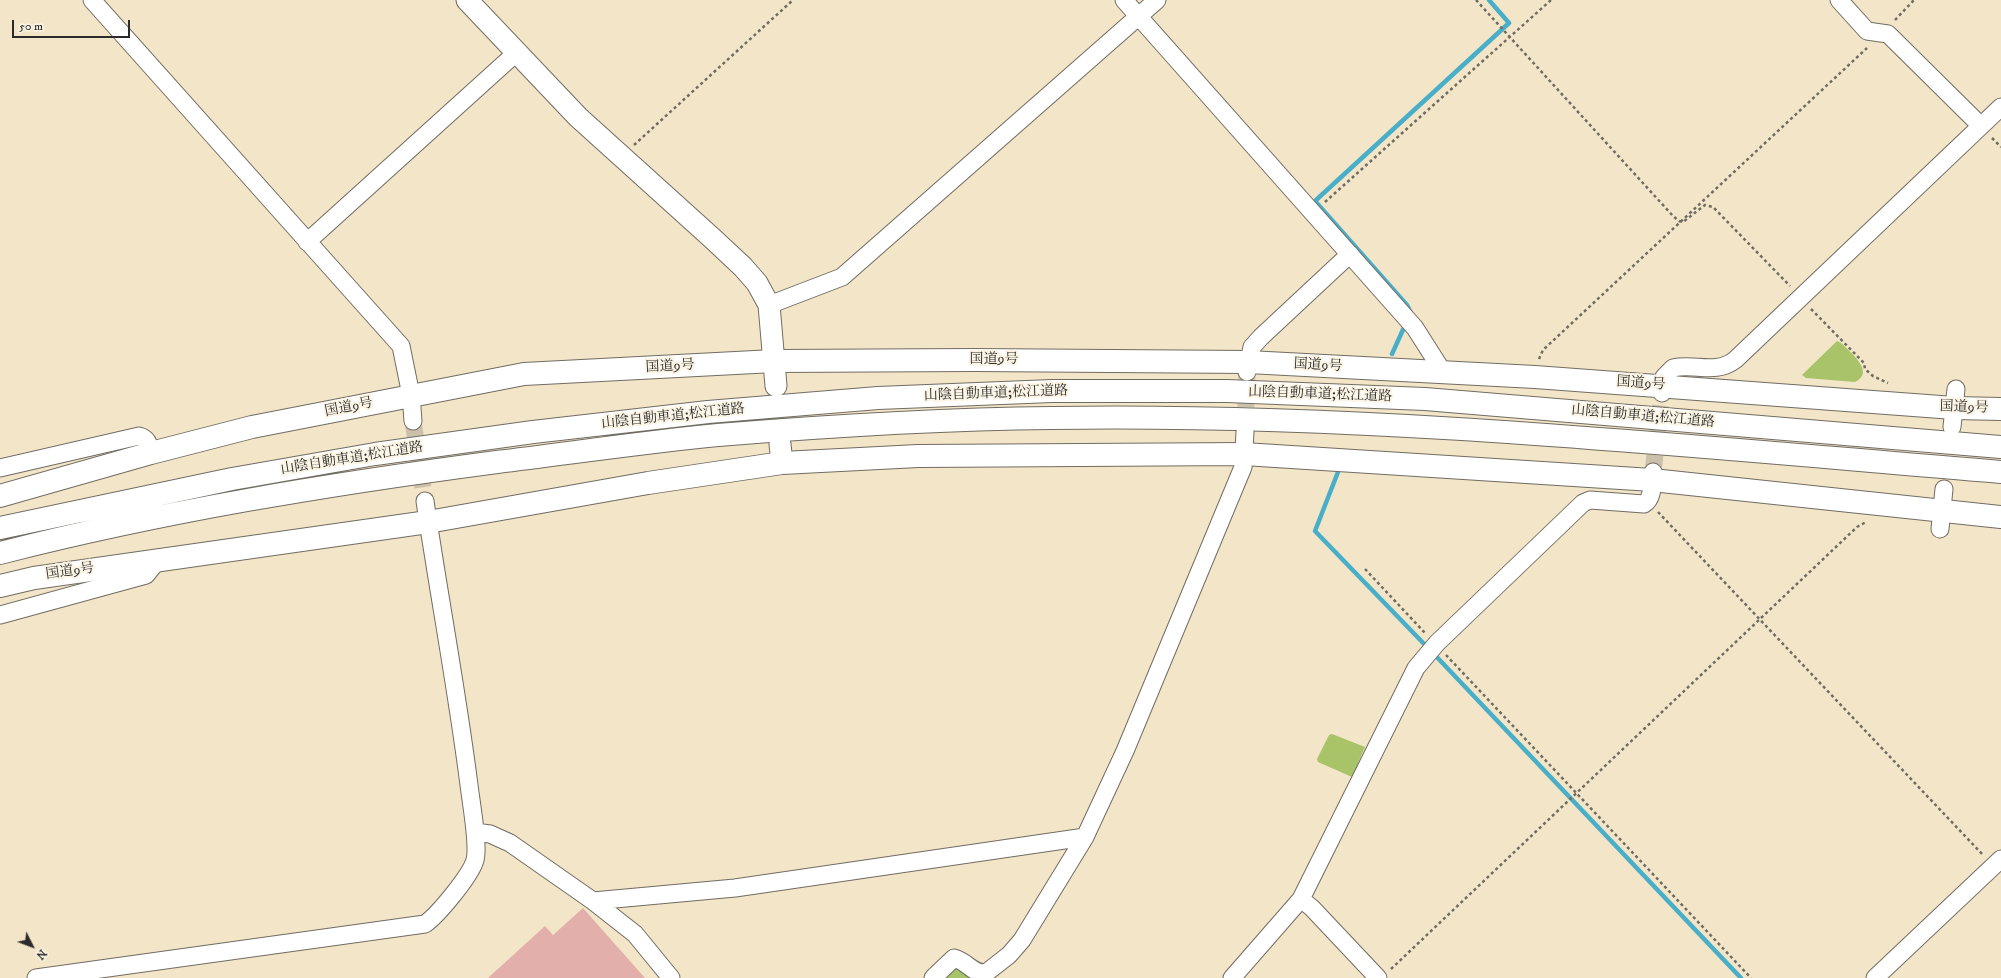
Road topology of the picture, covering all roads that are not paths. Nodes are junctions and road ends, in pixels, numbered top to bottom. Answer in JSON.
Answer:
{"nodes":[{"id":1,"x":92,"y":0,"type":"edge"},
{"id":2,"x":467,"y":0,"type":"edge"},
{"id":3,"x":1124,"y":0,"type":"edge"},
{"id":4,"x":1157,"y":0,"type":"edge"},
{"id":5,"x":1839,"y":0,"type":"edge"},
{"id":6,"x":1139,"y":16,"type":"junction"},
{"id":7,"x":516,"y":53,"type":"junction"},
{"id":8,"x":2001,"y":107,"type":"edge"},
{"id":9,"x":1981,"y":126,"type":"junction"},
{"id":10,"x":307,"y":242,"type":"junction"},
{"id":11,"x":1350,"y":254,"type":"junction"},
{"id":12,"x":769,"y":305,"type":"junction"},
{"id":13,"x":774,"y":361,"type":"junction"},
{"id":14,"x":1247,"y":367,"type":"junction"},
{"id":15,"x":1444,"y":372,"type":"junction"},
{"id":16,"x":776,"y":386,"type":"dead end"},
{"id":17,"x":1662,"y":389,"type":"junction"},
{"id":18,"x":411,"y":396,"type":"junction"},
{"id":19,"x":2001,"y":409,"type":"edge"},
{"id":20,"x":413,"y":421,"type":"tunnel mouth"},
{"id":21,"x":1245,"y":432,"type":"tunnel mouth"},
{"id":22,"x":1910,"y":439,"type":"junction"},
{"id":23,"x":2001,"y":439,"type":"edge"},
{"id":24,"x":2001,"y":447,"type":"edge"},
{"id":25,"x":151,"y":453,"type":"junction"},
{"id":26,"x":1244,"y":454,"type":"junction"},
{"id":27,"x":1789,"y":455,"type":"junction"},
{"id":28,"x":0,"y":468,"type":"edge"},
{"id":29,"x":2001,"y":472,"type":"edge"},
{"id":30,"x":1653,"y":476,"type":"junction"},
{"id":31,"x":2001,"y":482,"type":"edge"},
{"id":32,"x":1944,"y":488,"type":"dead end"},
{"id":33,"x":0,"y":496,"type":"edge"},
{"id":34,"x":425,"y":501,"type":"tunnel mouth"},
{"id":35,"x":2001,"y":517,"type":"edge"},
{"id":36,"x":1941,"y":520,"type":"junction"},
{"id":37,"x":428,"y":522,"type":"junction"},
{"id":38,"x":0,"y":528,"type":"edge"},
{"id":39,"x":0,"y":553,"type":"edge"},
{"id":40,"x":158,"y":560,"type":"junction"},
{"id":41,"x":0,"y":586,"type":"edge"},
{"id":42,"x":0,"y":615,"type":"edge"},
{"id":43,"x":475,"y":832,"type":"junction"},
{"id":44,"x":1085,"y":837,"type":"junction"},
{"id":45,"x":1998,"y":866,"type":"edge"},
{"id":46,"x":1301,"y":899,"type":"junction"},
{"id":47,"x":593,"y":901,"type":"junction"},
{"id":48,"x":1383,"y":975,"type":"edge"},
{"id":49,"x":36,"y":978,"type":"edge"},
{"id":50,"x":671,"y":978,"type":"edge"},
{"id":51,"x":933,"y":978,"type":"edge"},
{"id":52,"x":1232,"y":978,"type":"edge"},
{"id":53,"x":1875,"y":978,"type":"edge"}],
"edges":[{"from":1,"to":10,"type":"street"},
{"from":2,"to":7,"type":"street"},
{"from":3,"to":6,"type":"street"},
{"from":4,"to":6,"type":"street"},
{"from":5,"to":9,"type":"street"},
{"from":6,"to":11,"type":"street"},
{"from":6,"to":12,"type":"street"},
{"from":7,"to":10,"type":"street"},
{"from":7,"to":12,"type":"street"},
{"from":8,"to":9,"type":"street"},
{"from":9,"to":17,"type":"street"},
{"from":10,"to":18,"type":"street"},
{"from":11,"to":14,"type":"street"},
{"from":11,"to":15,"type":"street"},
{"from":12,"to":13,"type":"street"},
{"from":13,"to":14,"type":"highway","name":"国道9号"},
{"from":13,"to":16,"type":"street"},
{"from":13,"to":18,"type":"highway","name":"国道9号"},
{"from":14,"to":15,"type":"highway","name":"国道9号"},
{"from":15,"to":17,"type":"highway","name":"国道9号"},
{"from":17,"to":19,"type":"highway","name":"国道9号"},
{"from":18,"to":20,"type":"street"},
{"from":18,"to":25,"type":"highway","name":"国道9号"},
{"from":21,"to":26,"type":"street"},
{"from":22,"to":23,"type":"highway"},
{"from":22,"to":24,"type":"highway","name":"山陰自動車道;松江道路"},
{"from":22,"to":38,"type":"highway","name":"山陰自動車道;松江道路"},
{"from":25,"to":28,"type":"street"},
{"from":25,"to":33,"type":"highway","name":"国道9号"},
{"from":26,"to":30,"type":"highway","name":"国道9号"},
{"from":26,"to":37,"type":"highway","name":"国道9号"},
{"from":26,"to":44,"type":"street"},
{"from":27,"to":29,"type":"highway","name":"山陰自動車道;松江道路"},
{"from":27,"to":31,"type":"highway"},
{"from":27,"to":39,"type":"highway","name":"山陰自動車道;松江道路"},
{"from":30,"to":36,"type":"highway","name":"国道9号"},
{"from":30,"to":46,"type":"street"},
{"from":32,"to":36,"type":"street"},
{"from":34,"to":37,"type":"street"},
{"from":35,"to":36,"type":"highway","name":"国道9号"},
{"from":37,"to":40,"type":"highway","name":"国道9号"},
{"from":37,"to":43,"type":"street"},
{"from":40,"to":41,"type":"highway","name":"国道9号"},
{"from":40,"to":42,"type":"street"},
{"from":43,"to":47,"type":"street"},
{"from":43,"to":49,"type":"street"},
{"from":44,"to":47,"type":"street"},
{"from":44,"to":51,"type":"street"},
{"from":45,"to":53,"type":"street"},
{"from":46,"to":48,"type":"street"},
{"from":46,"to":52,"type":"street"},
{"from":47,"to":50,"type":"street"}]}
